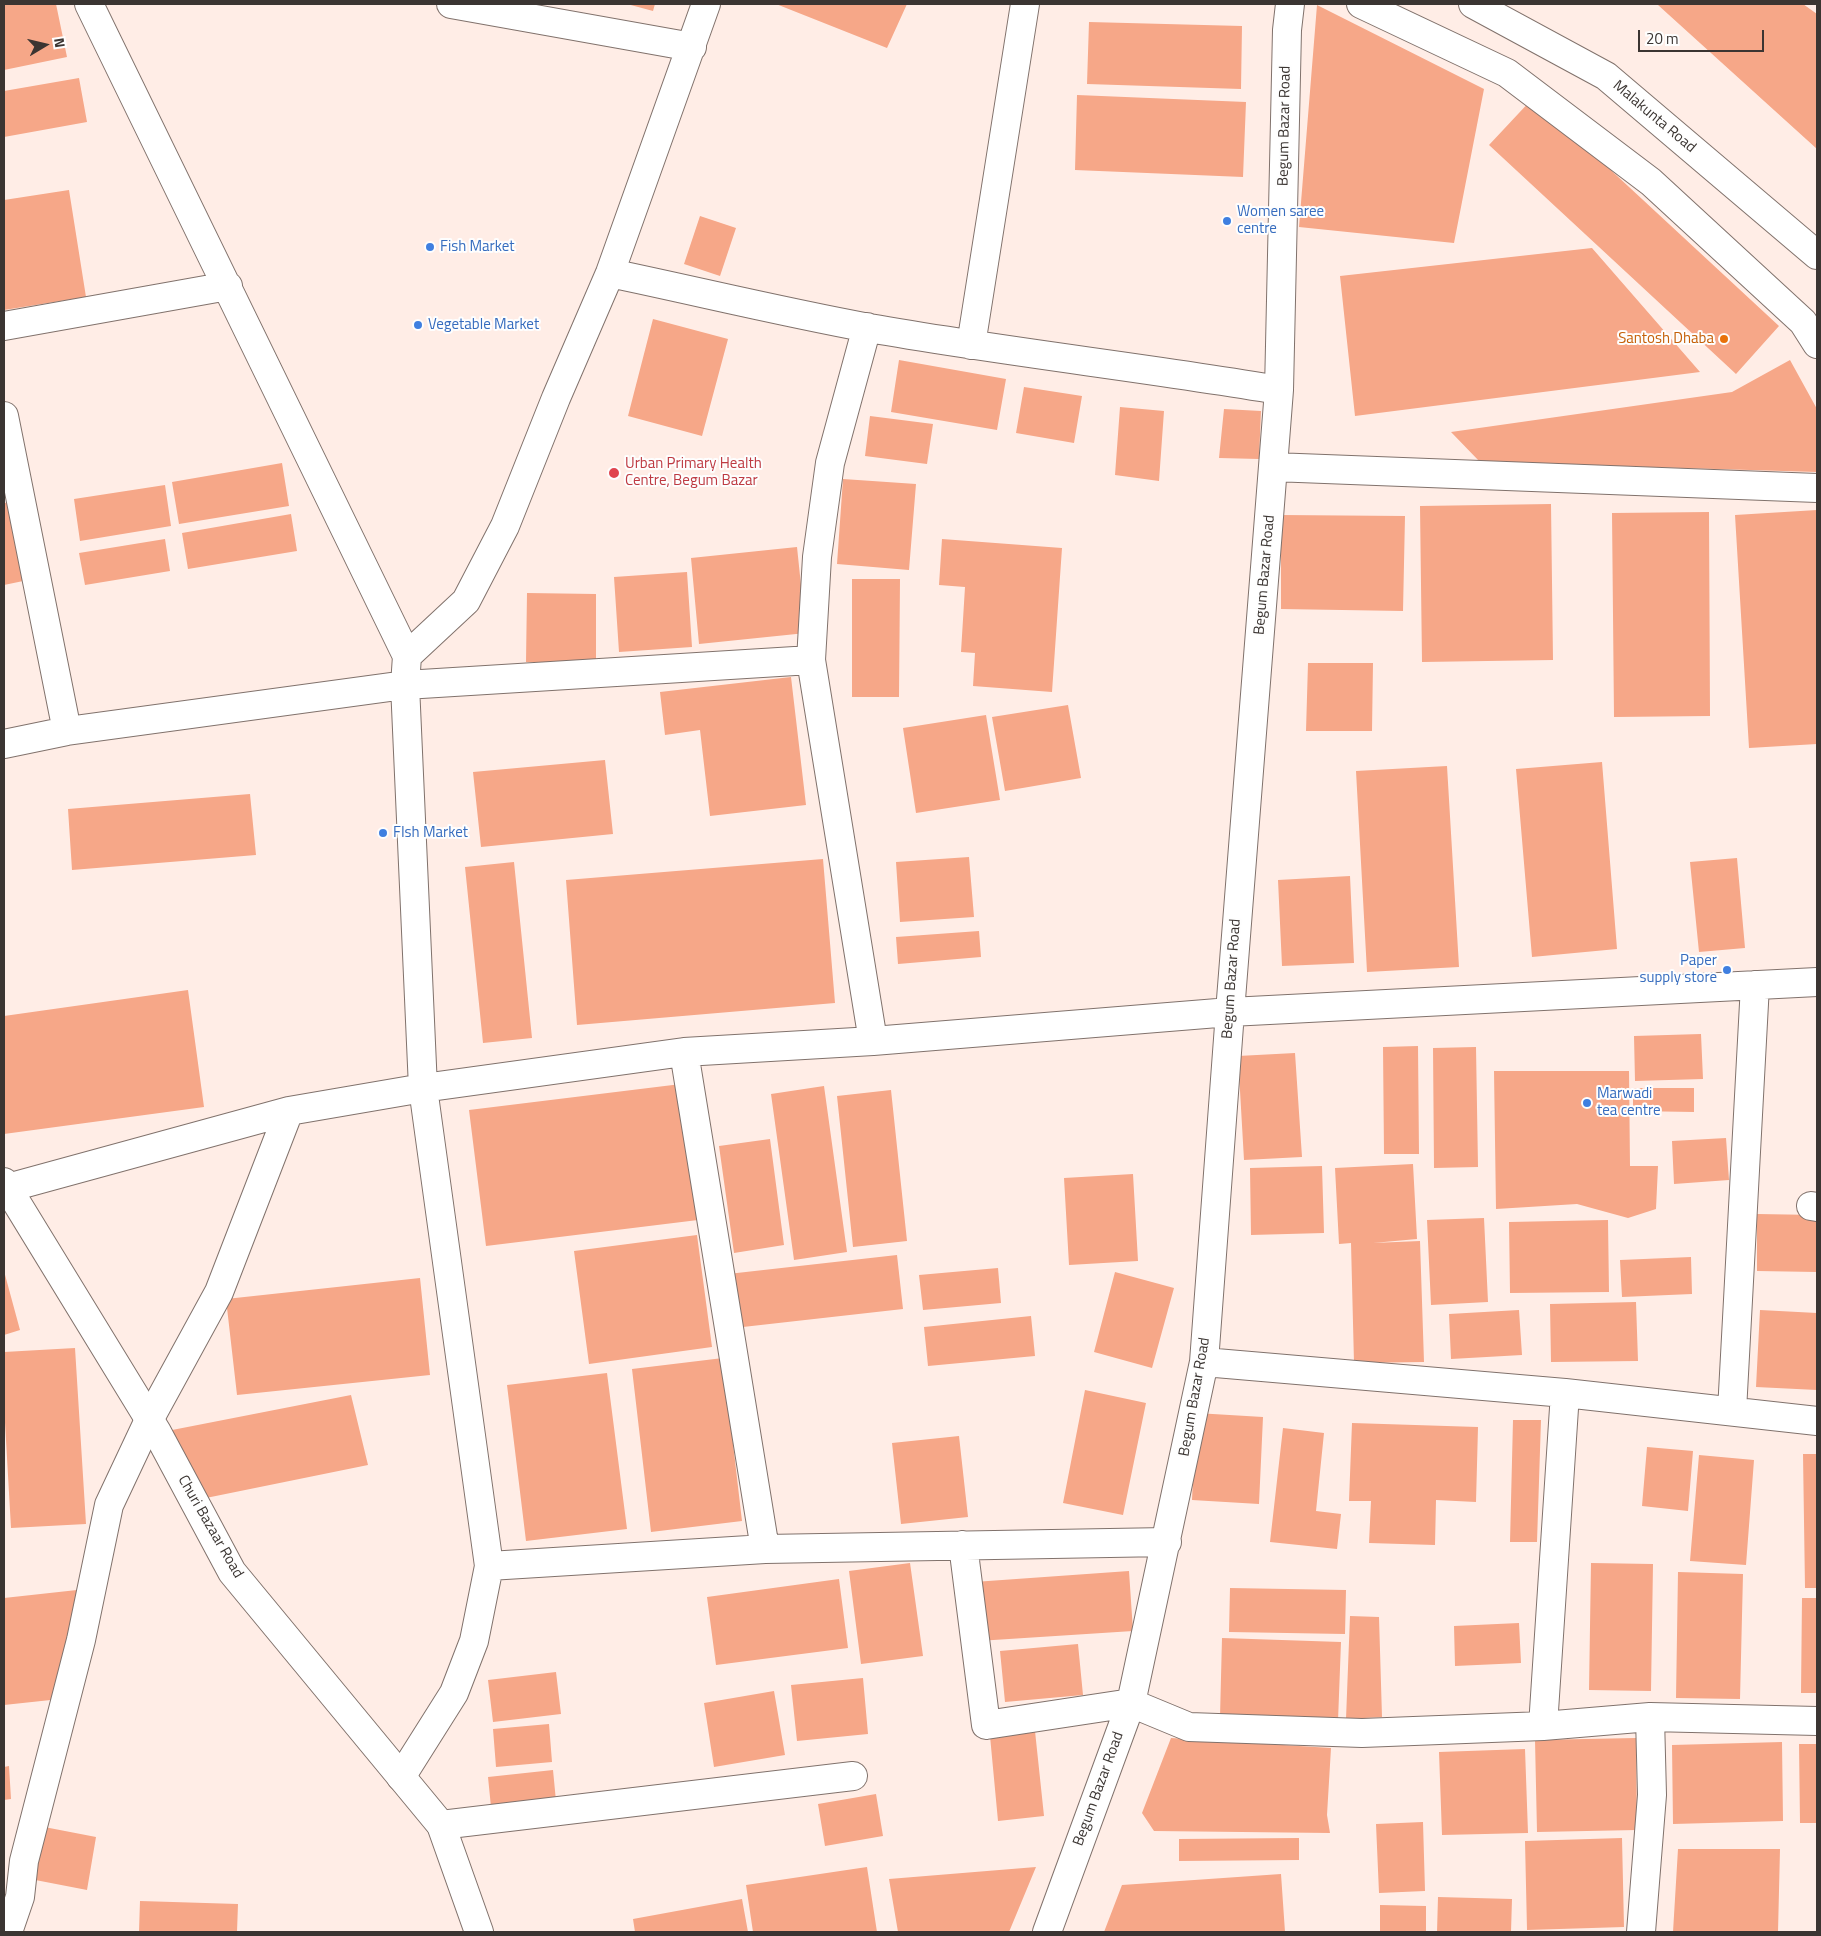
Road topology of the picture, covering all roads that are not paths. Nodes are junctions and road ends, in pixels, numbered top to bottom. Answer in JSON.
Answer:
{"nodes":[{"id":1,"x":89,"y":4,"type":"edge"},
{"id":2,"x":451,"y":4,"type":"edge"},
{"id":3,"x":706,"y":4,"type":"edge"},
{"id":4,"x":1025,"y":4,"type":"edge"},
{"id":5,"x":1290,"y":4,"type":"edge"},
{"id":6,"x":1361,"y":4,"type":"edge"},
{"id":7,"x":1473,"y":4,"type":"edge"},
{"id":8,"x":692,"y":47,"type":"junction"},
{"id":9,"x":1817,"y":255,"type":"edge"},
{"id":10,"x":610,"y":273,"type":"junction"},
{"id":11,"x":228,"y":286,"type":"junction"},
{"id":12,"x":4,"y":326,"type":"edge"},
{"id":13,"x":867,"y":327,"type":"junction"},
{"id":14,"x":1817,"y":344,"type":"edge"},
{"id":15,"x":971,"y":345,"type":"junction"},
{"id":16,"x":1279,"y":390,"type":"junction"},
{"id":17,"x":4,"y":416,"type":"edge"},
{"id":18,"x":1273,"y":467,"type":"junction"},
{"id":19,"x":1817,"y":488,"type":"edge"},
{"id":20,"x":11,"y":491,"type":"edge"},
{"id":21,"x":407,"y":656,"type":"junction"},
{"id":22,"x":811,"y":660,"type":"junction"},
{"id":23,"x":405,"y":685,"type":"junction"},
{"id":24,"x":67,"y":731,"type":"junction"},
{"id":25,"x":4,"y":744,"type":"edge"},
{"id":26,"x":1817,"y":982,"type":"edge"},
{"id":27,"x":1755,"y":985,"type":"junction"},
{"id":28,"x":1230,"y":1012,"type":"junction"},
{"id":29,"x":873,"y":1041,"type":"junction"},
{"id":30,"x":684,"y":1052,"type":"junction"},
{"id":31,"x":423,"y":1088,"type":"junction"},
{"id":32,"x":289,"y":1112,"type":"junction"},
{"id":33,"x":5,"y":1187,"type":"edge"},
{"id":34,"x":1204,"y":1362,"type":"junction"},
{"id":35,"x":1565,"y":1393,"type":"junction"},
{"id":36,"x":1732,"y":1411,"type":"junction"},
{"id":37,"x":149,"y":1420,"type":"junction"},
{"id":38,"x":1817,"y":1421,"type":"edge"},
{"id":39,"x":1167,"y":1542,"type":"junction"},
{"id":40,"x":963,"y":1546,"type":"junction"},
{"id":41,"x":765,"y":1549,"type":"junction"},
{"id":42,"x":489,"y":1566,"type":"junction"},
{"id":43,"x":1131,"y":1703,"type":"junction"},
{"id":44,"x":1650,"y":1718,"type":"junction"},
{"id":45,"x":1817,"y":1721,"type":"edge"},
{"id":46,"x":1543,"y":1726,"type":"junction"},
{"id":47,"x":853,"y":1776,"type":"dead end"},
{"id":48,"x":401,"y":1777,"type":"junction"},
{"id":49,"x":441,"y":1825,"type":"junction"},
{"id":50,"x":12,"y":1895,"type":"edge"},
{"id":51,"x":8,"y":1932,"type":"edge"},
{"id":52,"x":479,"y":1932,"type":"edge"},
{"id":53,"x":1047,"y":1932,"type":"edge"},
{"id":54,"x":1641,"y":1932,"type":"edge"}],
"edges":[{"from":1,"to":11,"type":"street"},
{"from":2,"to":8,"type":"street"},
{"from":3,"to":8,"type":"street"},
{"from":4,"to":15,"type":"street"},
{"from":5,"to":16,"type":"street","name":"Begum Bazar Road"},
{"from":6,"to":14,"type":"street"},
{"from":7,"to":9,"type":"street","name":"Malakunta Road"},
{"from":8,"to":10,"type":"street"},
{"from":10,"to":13,"type":"street"},
{"from":10,"to":21,"type":"street"},
{"from":11,"to":12,"type":"street"},
{"from":11,"to":21,"type":"street"},
{"from":13,"to":15,"type":"street"},
{"from":13,"to":22,"type":"street"},
{"from":15,"to":16,"type":"street"},
{"from":16,"to":18,"type":"street","name":"Begum Bazar Road"},
{"from":17,"to":20,"type":"street"},
{"from":18,"to":19,"type":"street"},
{"from":18,"to":28,"type":"street","name":"Begum Bazar Road"},
{"from":20,"to":24,"type":"street"},
{"from":21,"to":23,"type":"street"},
{"from":22,"to":23,"type":"street"},
{"from":22,"to":29,"type":"street"},
{"from":23,"to":24,"type":"street"},
{"from":23,"to":31,"type":"street"},
{"from":24,"to":25,"type":"street"},
{"from":26,"to":27,"type":"street"},
{"from":27,"to":28,"type":"street"},
{"from":27,"to":36,"type":"street"},
{"from":28,"to":29,"type":"street"},
{"from":28,"to":34,"type":"street","name":"Begum Bazar Road"},
{"from":29,"to":30,"type":"street"},
{"from":30,"to":31,"type":"street"},
{"from":30,"to":41,"type":"street"},
{"from":31,"to":32,"type":"street"},
{"from":31,"to":42,"type":"street"},
{"from":32,"to":33,"type":"street"},
{"from":32,"to":37,"type":"street"},
{"from":33,"to":37,"type":"street","name":"Churi Bazaar Road"},
{"from":34,"to":35,"type":"street"},
{"from":34,"to":39,"type":"street","name":"Begum Bazar Road"},
{"from":35,"to":36,"type":"street"},
{"from":35,"to":46,"type":"street"},
{"from":36,"to":38,"type":"street"},
{"from":37,"to":48,"type":"street","name":"Churi Bazaar Road"},
{"from":37,"to":50,"type":"street"},
{"from":39,"to":40,"type":"street"},
{"from":39,"to":43,"type":"street","name":"Begum Bazar Road"},
{"from":40,"to":41,"type":"street"},
{"from":40,"to":43,"type":"street"},
{"from":41,"to":42,"type":"street"},
{"from":42,"to":48,"type":"street"},
{"from":43,"to":46,"type":"street"},
{"from":43,"to":53,"type":"street","name":"Begum Bazar Road"},
{"from":44,"to":45,"type":"street"},
{"from":44,"to":46,"type":"street"},
{"from":44,"to":54,"type":"street"},
{"from":47,"to":49,"type":"street"},
{"from":48,"to":49,"type":"street","name":"Churi Bazaar Road"},
{"from":49,"to":52,"type":"street","name":"Churi Bazaar Road"},
{"from":50,"to":51,"type":"street"}]}
